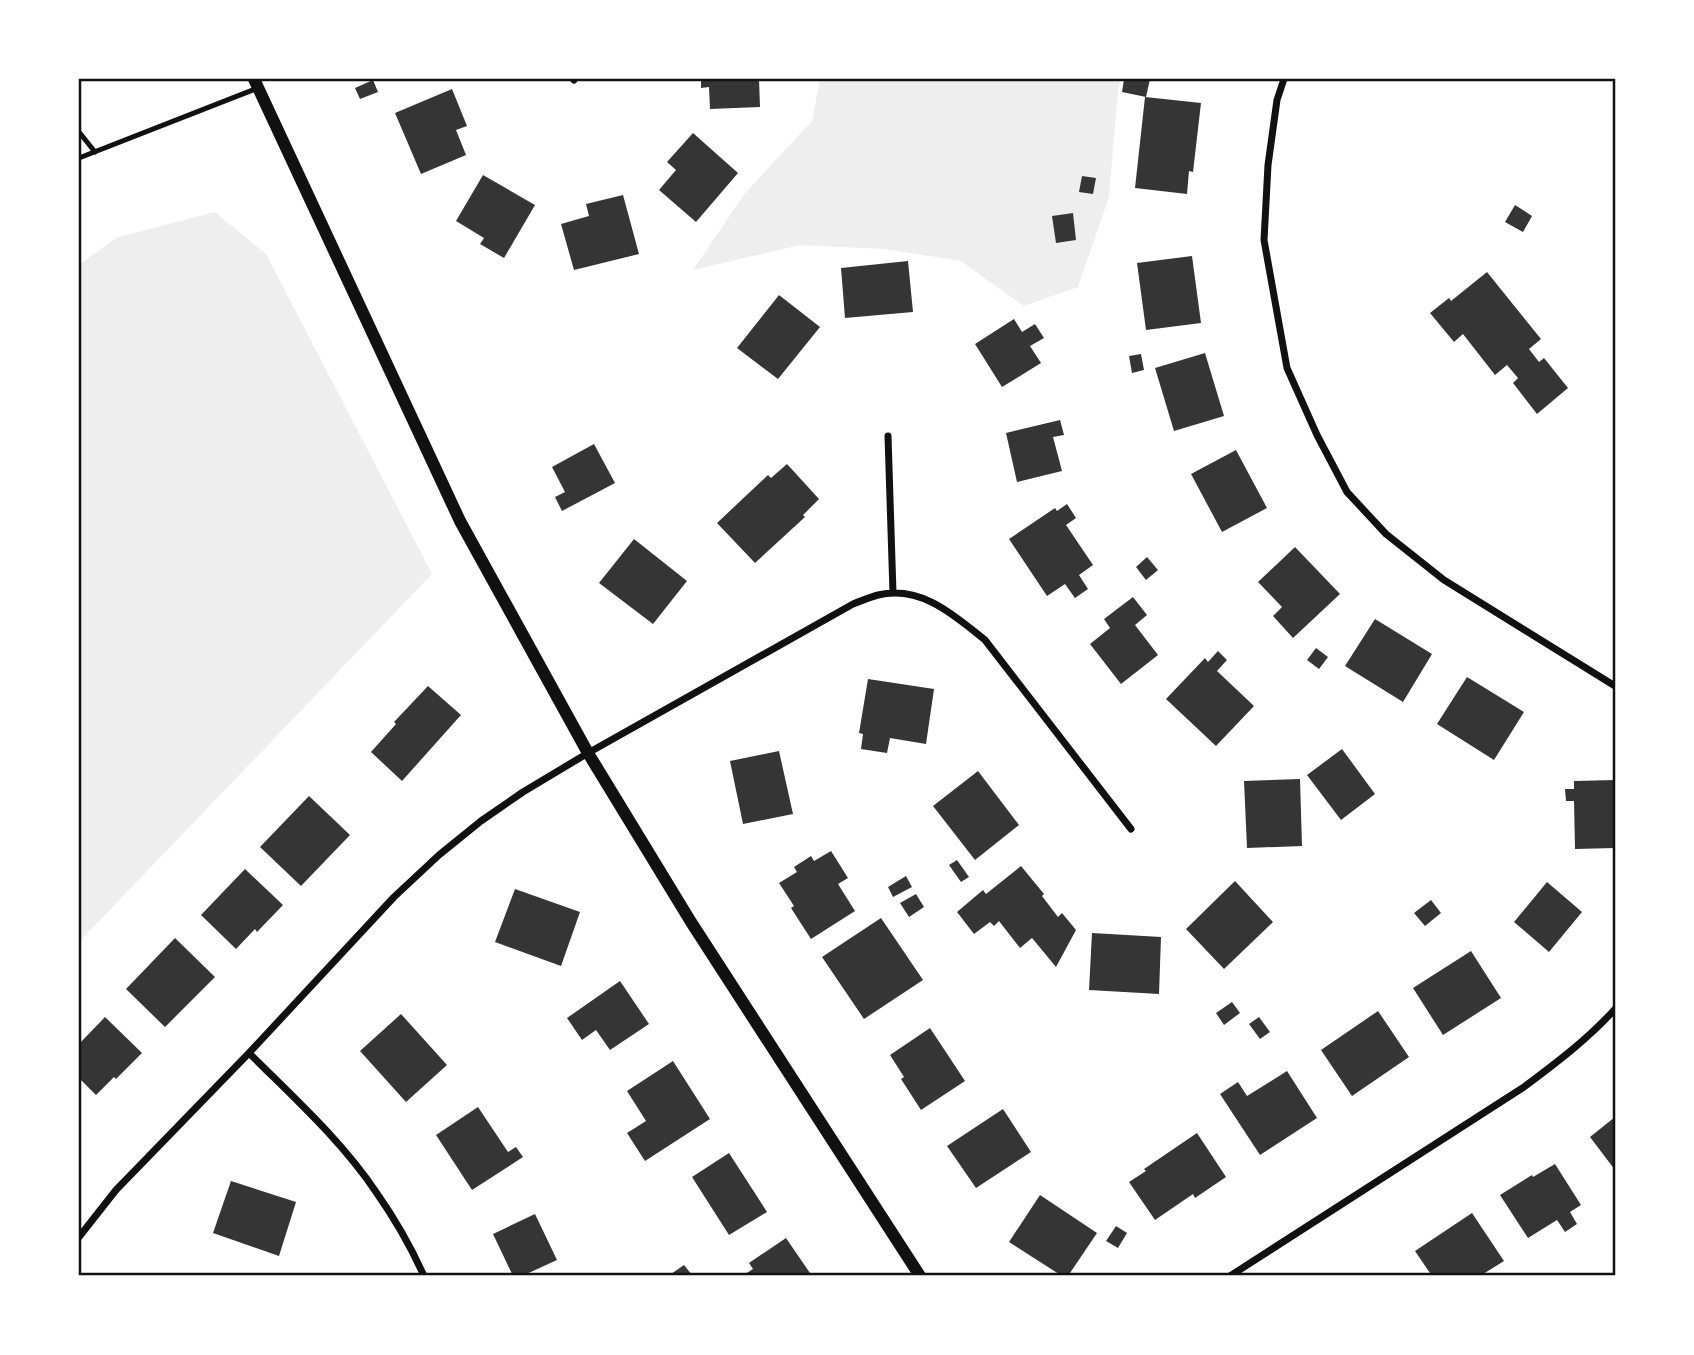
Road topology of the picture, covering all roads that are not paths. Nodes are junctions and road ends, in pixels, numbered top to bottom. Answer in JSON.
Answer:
{"nodes":[{"id":1,"x":1284,"y":79,"type":"edge"},
{"id":2,"x":256,"y":83,"type":"edge"},
{"id":3,"x":79,"y":132,"type":"edge"},
{"id":4,"x":95,"y":152,"type":"junction"},
{"id":5,"x":79,"y":158,"type":"edge"},
{"id":6,"x":888,"y":436,"type":"dead end"},
{"id":7,"x":893,"y":593,"type":"junction"},
{"id":8,"x":1615,"y":686,"type":"edge"},
{"id":9,"x":588,"y":753,"type":"junction"},
{"id":10,"x":1131,"y":829,"type":"dead end"},
{"id":11,"x":1615,"y":1009,"type":"edge"},
{"id":12,"x":249,"y":1053,"type":"junction"},
{"id":13,"x":79,"y":1237,"type":"edge"},
{"id":14,"x":425,"y":1276,"type":"edge"},
{"id":15,"x":920,"y":1276,"type":"edge"},
{"id":16,"x":1230,"y":1276,"type":"edge"}],
"edges":[{"from":1,"to":8,"type":"street"},
{"from":2,"to":4,"type":"lane"},
{"from":2,"to":9,"type":"street"},
{"from":3,"to":4,"type":"lane"},
{"from":4,"to":5,"type":"lane"},
{"from":6,"to":7,"type":"street"},
{"from":7,"to":9,"type":"street"},
{"from":7,"to":10,"type":"street"},
{"from":9,"to":12,"type":"street"},
{"from":9,"to":15,"type":"street"},
{"from":11,"to":16,"type":"street"},
{"from":12,"to":13,"type":"street"},
{"from":12,"to":14,"type":"street"}]}
